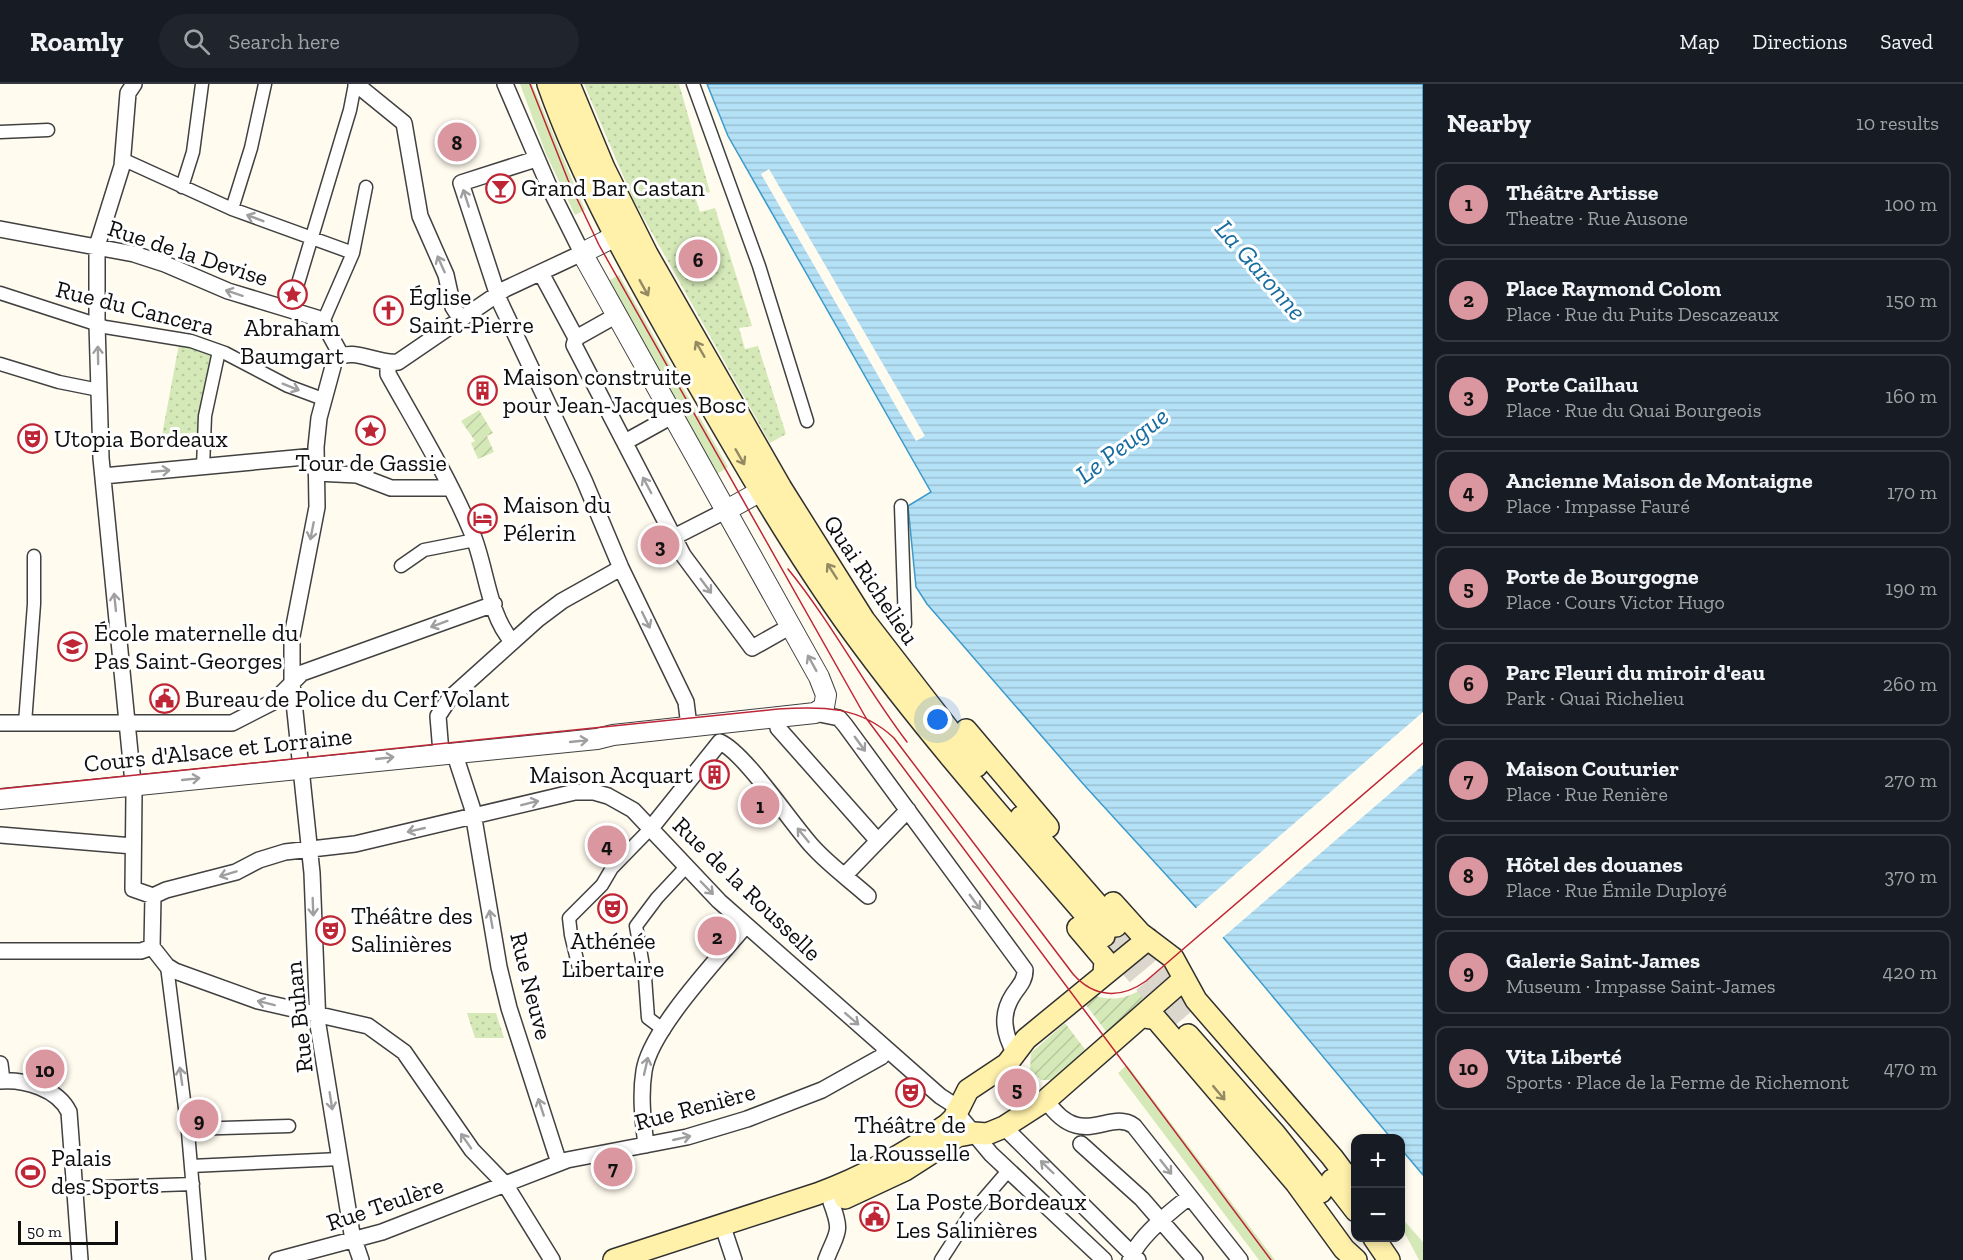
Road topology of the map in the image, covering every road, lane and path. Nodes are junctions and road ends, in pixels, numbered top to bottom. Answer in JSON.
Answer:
{"nodes":[{"id":1,"x":134,"y":84,"type":"edge"},
{"id":2,"x":200,"y":84,"type":"edge"},
{"id":3,"x":265,"y":84,"type":"edge"},
{"id":4,"x":356,"y":84,"type":"edge"},
{"id":5,"x":506,"y":84,"type":"edge"},
{"id":6,"x":548,"y":84,"type":"edge"},
{"id":7,"x":569,"y":84,"type":"edge"},
{"id":8,"x":693,"y":84,"type":"edge"},
{"id":9,"x":48,"y":130,"type":"dead end"},
{"id":10,"x":0,"y":132,"type":"edge"},
{"id":11,"x":536,"y":159,"type":"junction"},
{"id":12,"x":122,"y":162,"type":"junction"},
{"id":13,"x":182,"y":187,"type":"junction"},
{"id":14,"x":366,"y":187,"type":"dead end"},
{"id":15,"x":232,"y":209,"type":"junction"},
{"id":16,"x":0,"y":229,"type":"edge"},
{"id":17,"x":625,"y":232,"type":"junction"},
{"id":18,"x":310,"y":239,"type":"junction"},
{"id":19,"x":97,"y":246,"type":"junction"},
{"id":20,"x":354,"y":250,"type":"junction"},
{"id":21,"x":582,"y":253,"type":"junction"},
{"id":22,"x":542,"y":273,"type":"junction"},
{"id":23,"x":0,"y":293,"type":"edge"},
{"id":24,"x":498,"y":294,"type":"junction"},
{"id":25,"x":290,"y":310,"type":"junction"},
{"id":26,"x":617,"y":315,"type":"junction"},
{"id":27,"x":460,"y":318,"type":"junction"},
{"id":28,"x":323,"y":322,"type":"junction"},
{"id":29,"x":97,"y":324,"type":"junction"},
{"id":30,"x":576,"y":338,"type":"junction"},
{"id":31,"x":219,"y":351,"type":"junction"},
{"id":32,"x":341,"y":356,"type":"junction"},
{"id":33,"x":388,"y":363,"type":"junction"},
{"id":34,"x":0,"y":364,"type":"edge"},
{"id":35,"x":99,"y":390,"type":"junction"},
{"id":36,"x":323,"y":399,"type":"junction"},
{"id":37,"x":672,"y":416,"type":"junction"},
{"id":38,"x":807,"y":421,"type":"dead end"},
{"id":39,"x":625,"y":442,"type":"junction"},
{"id":40,"x":316,"y":456,"type":"junction"},
{"id":41,"x":203,"y":467,"type":"junction"},
{"id":42,"x":316,"y":473,"type":"junction"},
{"id":43,"x":99,"y":477,"type":"junction"},
{"id":44,"x":451,"y":488,"type":"junction"},
{"id":45,"x":761,"y":491,"type":"junction"},
{"id":46,"x":901,"y":506,"type":"dead end"},
{"id":47,"x":725,"y":511,"type":"junction"},
{"id":48,"x":674,"y":537,"type":"junction"},
{"id":49,"x":475,"y":540,"type":"junction"},
{"id":50,"x":34,"y":556,"type":"dead end"},
{"id":51,"x":401,"y":566,"type":"dead end"},
{"id":52,"x":621,"y":568,"type":"junction"},
{"id":53,"x":494,"y":604,"type":"junction"},
{"id":54,"x":905,"y":624,"type":"dead end"},
{"id":55,"x":858,"y":625,"type":"junction"},
{"id":56,"x":791,"y":626,"type":"junction"},
{"id":57,"x":512,"y":641,"type":"junction"},
{"id":58,"x":292,"y":683,"type":"junction"},
{"id":59,"x":815,"y":713,"type":"junction"},
{"id":60,"x":777,"y":717,"type":"junction"},
{"id":61,"x":0,"y":723,"type":"edge"},
{"id":62,"x":25,"y":723,"type":"junction"},
{"id":63,"x":128,"y":723,"type":"junction"},
{"id":64,"x":689,"y":726,"type":"junction"},
{"id":65,"x":719,"y":733,"type":"junction"},
{"id":66,"x":448,"y":753,"type":"junction"},
{"id":67,"x":301,"y":767,"type":"junction"},
{"id":68,"x":133,"y":785,"type":"junction"},
{"id":69,"x":0,"y":799,"type":"edge"},
{"id":70,"x":908,"y":810,"type":"junction"},
{"id":71,"x":473,"y":817,"type":"junction"},
{"id":72,"x":651,"y":828,"type":"junction"},
{"id":73,"x":0,"y":835,"type":"edge"},
{"id":74,"x":878,"y":841,"type":"junction"},
{"id":75,"x":133,"y":846,"type":"junction"},
{"id":76,"x":309,"y":849,"type":"junction"},
{"id":77,"x":686,"y":867,"type":"junction"},
{"id":78,"x":845,"y":875,"type":"junction"},
{"id":79,"x":153,"y":896,"type":"junction"},
{"id":80,"x":868,"y":896,"type":"dead end"},
{"id":81,"x":746,"y":925,"type":"junction"},
{"id":82,"x":1110,"y":931,"type":"tunnel mouth"},
{"id":83,"x":1148,"y":939,"type":"junction"},
{"id":84,"x":152,"y":947,"type":"junction"},
{"id":85,"x":0,"y":951,"type":"edge"},
{"id":86,"x":166,"y":966,"type":"junction"},
{"id":87,"x":580,"y":972,"type":"dead end"},
{"id":88,"x":1104,"y":974,"type":"junction"},
{"id":89,"x":1184,"y":979,"type":"junction"},
{"id":90,"x":317,"y":1015,"type":"junction"},
{"id":91,"x":1144,"y":1017,"type":"junction"},
{"id":92,"x":664,"y":1030,"type":"junction"},
{"id":93,"x":887,"y":1050,"type":"junction"},
{"id":94,"x":1015,"y":1054,"type":"junction"},
{"id":95,"x":0,"y":1064,"type":"edge"},
{"id":96,"x":1,"y":1081,"type":"edge"},
{"id":97,"x":1046,"y":1100,"type":"junction"},
{"id":98,"x":957,"y":1107,"type":"junction"},
{"id":99,"x":289,"y":1126,"type":"dead end"},
{"id":100,"x":1004,"y":1126,"type":"junction"},
{"id":101,"x":188,"y":1129,"type":"junction"},
{"id":102,"x":974,"y":1133,"type":"junction"},
{"id":103,"x":1080,"y":1135,"type":"junction"},
{"id":104,"x":646,"y":1145,"type":"junction"},
{"id":105,"x":340,"y":1159,"type":"junction"},
{"id":106,"x":559,"y":1163,"type":"junction"},
{"id":107,"x":191,"y":1166,"type":"junction"},
{"id":108,"x":1008,"y":1171,"type":"junction"},
{"id":109,"x":193,"y":1184,"type":"junction"},
{"id":110,"x":505,"y":1184,"type":"junction"},
{"id":111,"x":75,"y":1188,"type":"junction"},
{"id":112,"x":1355,"y":1188,"type":"edge"},
{"id":113,"x":1189,"y":1197,"type":"junction"},
{"id":114,"x":831,"y":1202,"type":"junction"},
{"id":115,"x":1351,"y":1205,"type":"edge"},
{"id":116,"x":1161,"y":1219,"type":"junction"},
{"id":117,"x":724,"y":1231,"type":"junction"},
{"id":118,"x":354,"y":1241,"type":"junction"},
{"id":119,"x":1377,"y":1242,"type":"edge"},
{"id":120,"x":1382,"y":1242,"type":"edge"},
{"id":121,"x":1133,"y":1258,"type":"edge"},
{"id":122,"x":1388,"y":1259,"type":"edge"},
{"id":123,"x":80,"y":1260,"type":"edge"},
{"id":124,"x":199,"y":1260,"type":"edge"},
{"id":125,"x":277,"y":1260,"type":"edge"},
{"id":126,"x":361,"y":1260,"type":"edge"},
{"id":127,"x":552,"y":1260,"type":"edge"},
{"id":128,"x":614,"y":1260,"type":"edge"},
{"id":129,"x":656,"y":1260,"type":"edge"},
{"id":130,"x":734,"y":1260,"type":"edge"},
{"id":131,"x":826,"y":1260,"type":"edge"},
{"id":132,"x":941,"y":1260,"type":"edge"},
{"id":133,"x":1104,"y":1260,"type":"edge"},
{"id":134,"x":1195,"y":1260,"type":"edge"},
{"id":135,"x":1240,"y":1260,"type":"edge"},
{"id":136,"x":1356,"y":1260,"type":"edge"},
{"id":137,"x":1362,"y":1260,"type":"edge"}],
"edges":[{"from":1,"to":12,"type":"street"},
{"from":2,"to":13,"type":"street"},
{"from":3,"to":15,"type":"street"},
{"from":4,"to":18,"type":"street"},
{"from":27,"to":4,"type":"street","one_way":true},
{"from":5,"to":11,"type":"street"},
{"from":6,"to":17,"type":"main road"},
{"from":7,"to":17,"type":"main road"},
{"from":8,"to":38,"type":"street"},
{"from":9,"to":10,"type":"street"},
{"from":11,"to":21,"type":"street"},
{"from":24,"to":11,"type":"street","one_way":true},
{"from":12,"to":13,"type":"street"},
{"from":12,"to":19,"type":"street"},
{"from":13,"to":15,"type":"street"},
{"from":14,"to":20,"type":"street"},
{"from":18,"to":15,"type":"street","one_way":true},
{"from":16,"to":19,"type":"street","name":"Rue de la Devise"},
{"from":17,"to":21,"type":"street"},
{"from":17,"to":45,"type":"main road","name":"Quai Richelieu","one_way":true},
{"from":55,"to":17,"type":"main road","name":"Quai Richelieu","one_way":true},
{"from":18,"to":20,"type":"street"},
{"from":18,"to":25,"type":"street"},
{"from":25,"to":19,"type":"street","name":"Rue de la Devise","one_way":true},
{"from":19,"to":29,"type":"street"},
{"from":20,"to":28,"type":"street"},
{"from":21,"to":22,"type":"street"},
{"from":21,"to":26,"type":"street"},
{"from":22,"to":24,"type":"street"},
{"from":22,"to":30,"type":"street"},
{"from":23,"to":29,"type":"street","name":"Rue du Cancera"},
{"from":24,"to":27,"type":"street"},
{"from":24,"to":52,"type":"street"},
{"from":25,"to":28,"type":"street","name":"Rue de la Devise"},
{"from":26,"to":30,"type":"street"},
{"from":26,"to":37,"type":"street"},
{"from":27,"to":33,"type":"street"},
{"from":28,"to":32,"type":"street"},
{"from":29,"to":31,"type":"street","name":"Rue du Cancera"},
{"from":35,"to":29,"type":"street","one_way":true},
{"from":30,"to":39,"type":"street"},
{"from":31,"to":36,"type":"street","name":"Rue du Cancera","one_way":true},
{"from":31,"to":41,"type":"street"},
{"from":32,"to":33,"type":"street"},
{"from":32,"to":36,"type":"street","name":"Rue Buhan"},
{"from":33,"to":44,"type":"street"},
{"from":34,"to":35,"type":"street"},
{"from":35,"to":43,"type":"street"},
{"from":36,"to":40,"type":"street","name":"Rue Buhan"},
{"from":37,"to":39,"type":"street"},
{"from":37,"to":47,"type":"street"},
{"from":48,"to":39,"type":"street","one_way":true},
{"from":40,"to":41,"type":"street"},
{"from":40,"to":42,"type":"street","name":"Rue Buhan"},
{"from":43,"to":41,"type":"street","one_way":true},
{"from":42,"to":44,"type":"street"},
{"from":42,"to":58,"type":"street","name":"Rue Buhan","one_way":true},
{"from":63,"to":43,"type":"street","one_way":true},
{"from":44,"to":49,"type":"street"},
{"from":45,"to":47,"type":"street"},
{"from":45,"to":55,"type":"main road","name":"Quai Richelieu"},
{"from":46,"to":54,"type":"street"},
{"from":47,"to":48,"type":"street"},
{"from":47,"to":56,"type":"street"},
{"from":48,"to":56,"type":"street","one_way":true},
{"from":49,"to":51,"type":"street"},
{"from":49,"to":53,"type":"street"},
{"from":50,"to":62,"type":"street"},
{"from":52,"to":57,"type":"street"},
{"from":52,"to":64,"type":"street","one_way":true},
{"from":53,"to":57,"type":"street"},
{"from":53,"to":58,"type":"street","one_way":true},
{"from":55,"to":82,"type":"main road","name":"Quai Richelieu"},
{"from":55,"to":83,"type":"main road"},
{"from":55,"to":88,"type":"main road"},
{"from":59,"to":56,"type":"street","one_way":true},
{"from":57,"to":66,"type":"street"},
{"from":58,"to":63,"type":"street"},
{"from":58,"to":67,"type":"street","name":"Rue Buhan"},
{"from":59,"to":60,"type":"street","name":"Cours d'Alsace et Lorraine"},
{"from":59,"to":70,"type":"street","one_way":true},
{"from":60,"to":65,"type":"street","name":"Cours d'Alsace et Lorraine"},
{"from":60,"to":74,"type":"street"},
{"from":61,"to":62,"type":"street"},
{"from":62,"to":63,"type":"street"},
{"from":63,"to":68,"type":"street"},
{"from":64,"to":65,"type":"street","name":"Cours d'Alsace et Lorraine"},
{"from":66,"to":64,"type":"street","name":"Cours d'Alsace et Lorraine","one_way":true},
{"from":65,"to":72,"type":"street"},
{"from":78,"to":65,"type":"street","one_way":true},
{"from":67,"to":66,"type":"street","name":"Cours d'Alsace et Lorraine","one_way":true},
{"from":66,"to":71,"type":"street","name":"Rue Neuve"},
{"from":68,"to":67,"type":"street","name":"Cours d'Alsace et Lorraine","one_way":true},
{"from":67,"to":76,"type":"street","name":"Rue Buhan"},
{"from":68,"to":69,"type":"street","name":"Cours d'Alsace et Lorraine"},
{"from":68,"to":75,"type":"street"},
{"from":70,"to":74,"type":"street"},
{"from":70,"to":94,"type":"street","one_way":true},
{"from":71,"to":72,"type":"street","name":"Rue de la Rousselle","one_way":true},
{"from":71,"to":76,"type":"street","name":"Rue de la Rousselle","one_way":true},
{"from":106,"to":71,"type":"street","name":"Rue Neuve","one_way":true},
{"from":72,"to":77,"type":"street","name":"Rue de la Rousselle"},
{"from":72,"to":87,"type":"street"},
{"from":73,"to":75,"type":"street"},
{"from":74,"to":78,"type":"street"},
{"from":75,"to":79,"type":"street"},
{"from":76,"to":79,"type":"street","name":"Rue de la Rousselle","one_way":true},
{"from":76,"to":90,"type":"street","name":"Rue Buhan","one_way":true},
{"from":77,"to":81,"type":"street","name":"Rue de la Rousselle","one_way":true},
{"from":77,"to":92,"type":"street"},
{"from":78,"to":80,"type":"street"},
{"from":79,"to":84,"type":"street"},
{"from":81,"to":92,"type":"street"},
{"from":81,"to":93,"type":"street","name":"Rue de la Rousselle","one_way":true},
{"from":83,"to":88,"type":"main road"},
{"from":83,"to":89,"type":"main road"},
{"from":84,"to":85,"type":"street"},
{"from":84,"to":86,"type":"street"},
{"from":90,"to":86,"type":"street","one_way":true},
{"from":101,"to":86,"type":"street","one_way":true},
{"from":88,"to":94,"type":"main road"},
{"from":89,"to":91,"type":"main road"},
{"from":89,"to":112,"type":"main road"},
{"from":90,"to":105,"type":"street","name":"Rue Buhan","one_way":true},
{"from":110,"to":90,"type":"street","one_way":true},
{"from":91,"to":97,"type":"main road"},
{"from":91,"to":136,"type":"main road","one_way":true},
{"from":104,"to":92,"type":"street","one_way":true},
{"from":93,"to":98,"type":"street","name":"Rue de la Rousselle"},
{"from":104,"to":93,"type":"street","name":"Rue Renière","one_way":true},
{"from":94,"to":98,"type":"main road"},
{"from":95,"to":96,"type":"street"},
{"from":96,"to":111,"type":"street"},
{"from":97,"to":100,"type":"main road"},
{"from":97,"to":103,"type":"street"},
{"from":98,"to":102,"type":"street"},
{"from":98,"to":117,"type":"main road"},
{"from":99,"to":101,"type":"street"},
{"from":100,"to":102,"type":"main road"},
{"from":121,"to":100,"type":"street","one_way":true},
{"from":101,"to":107,"type":"street"},
{"from":102,"to":108,"type":"street"},
{"from":102,"to":114,"type":"main road"},
{"from":103,"to":113,"type":"street","one_way":true},
{"from":103,"to":116,"type":"street"},
{"from":104,"to":106,"type":"street","name":"Rue Renière"},
{"from":105,"to":107,"type":"street"},
{"from":105,"to":118,"type":"street","name":"Rue Buhan"},
{"from":106,"to":110,"type":"street","name":"Rue Renière"},
{"from":107,"to":109,"type":"street"},
{"from":108,"to":132,"type":"street"},
{"from":108,"to":133,"type":"street"},
{"from":109,"to":111,"type":"street"},
{"from":109,"to":124,"type":"street"},
{"from":110,"to":118,"type":"street","name":"Rue Teulère"},
{"from":110,"to":127,"type":"street"},
{"from":111,"to":123,"type":"street"},
{"from":113,"to":116,"type":"street"},
{"from":113,"to":135,"type":"street"},
{"from":114,"to":117,"type":"main road"},
{"from":114,"to":131,"type":"street"},
{"from":115,"to":137,"type":"main road"},
{"from":116,"to":121,"type":"street"},
{"from":116,"to":134,"type":"street"},
{"from":117,"to":128,"type":"main road"},
{"from":117,"to":129,"type":"main road"},
{"from":117,"to":130,"type":"street"},
{"from":118,"to":125,"type":"street","name":"Rue Teulère"},
{"from":118,"to":126,"type":"street","name":"Rue Buhan"},
{"from":119,"to":122,"type":"main road"},
{"from":120,"to":122,"type":"main road"}]}
